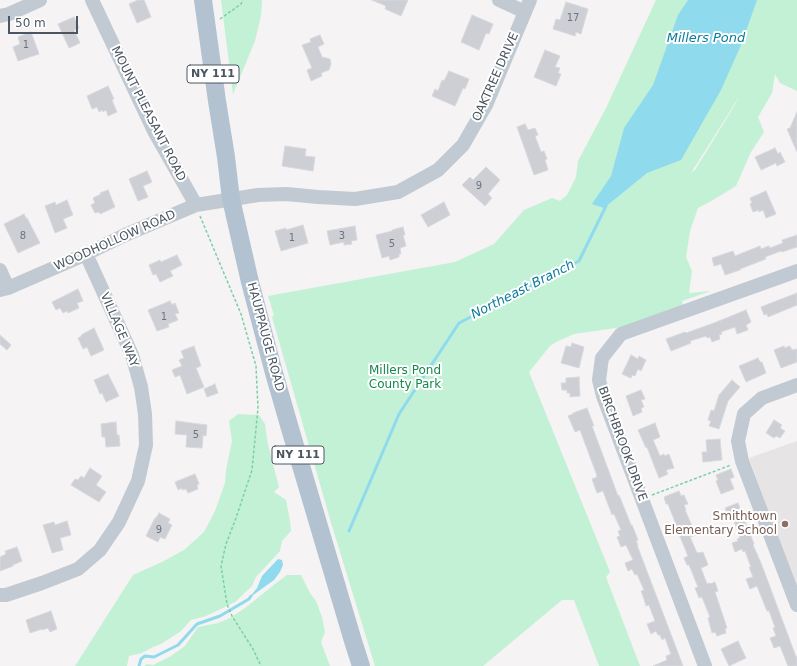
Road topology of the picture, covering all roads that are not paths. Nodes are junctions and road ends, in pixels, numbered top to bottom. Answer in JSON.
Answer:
{"nodes":[{"id":1,"x":40,"y":0,"type":"edge"},
{"id":2,"x":92,"y":0,"type":"edge"},
{"id":3,"x":204,"y":0,"type":"edge"},
{"id":4,"x":499,"y":0,"type":"edge"},
{"id":5,"x":528,"y":6,"type":"edge"},
{"id":6,"x":0,"y":16,"type":"edge"},
{"id":7,"x":231,"y":199,"type":"junction"},
{"id":8,"x":196,"y":205,"type":"junction"},
{"id":9,"x":86,"y":254,"type":"junction"},
{"id":10,"x":0,"y":270,"type":"edge"},
{"id":11,"x":797,"y":270,"type":"edge"},
{"id":12,"x":4,"y":289,"type":"edge"},
{"id":13,"x":797,"y":385,"type":"edge"},
{"id":14,"x":0,"y":595,"type":"edge"},
{"id":15,"x":797,"y":605,"type":"edge"},
{"id":16,"x":361,"y":666,"type":"edge"},
{"id":17,"x":705,"y":666,"type":"edge"}],
"edges":[{"from":1,"to":6,"type":"street"},
{"from":2,"to":8,"type":"street","name":"MOUNT PLEASANT ROAD"},
{"from":3,"to":7,"type":"main road","name":"HAUPPAUGE ROAD","number":"NY 111"},
{"from":4,"to":5,"type":"street"},
{"from":5,"to":7,"type":"street","name":"OAKTREE DRIVE"},
{"from":7,"to":8,"type":"street","name":"WOODHOLLOW ROAD"},
{"from":7,"to":16,"type":"main road","name":"HAUPPAUGE ROAD","number":"NY 111"},
{"from":8,"to":9,"type":"street","name":"WOODHOLLOW ROAD"},
{"from":9,"to":12,"type":"street","name":"WOODHOLLOW ROAD"},
{"from":9,"to":14,"type":"street","name":"VILLAGE WAY"},
{"from":10,"to":12,"type":"street"},
{"from":11,"to":17,"type":"street","name":"BIRCHBROOK DRIVE"},
{"from":13,"to":15,"type":"street"}]}
